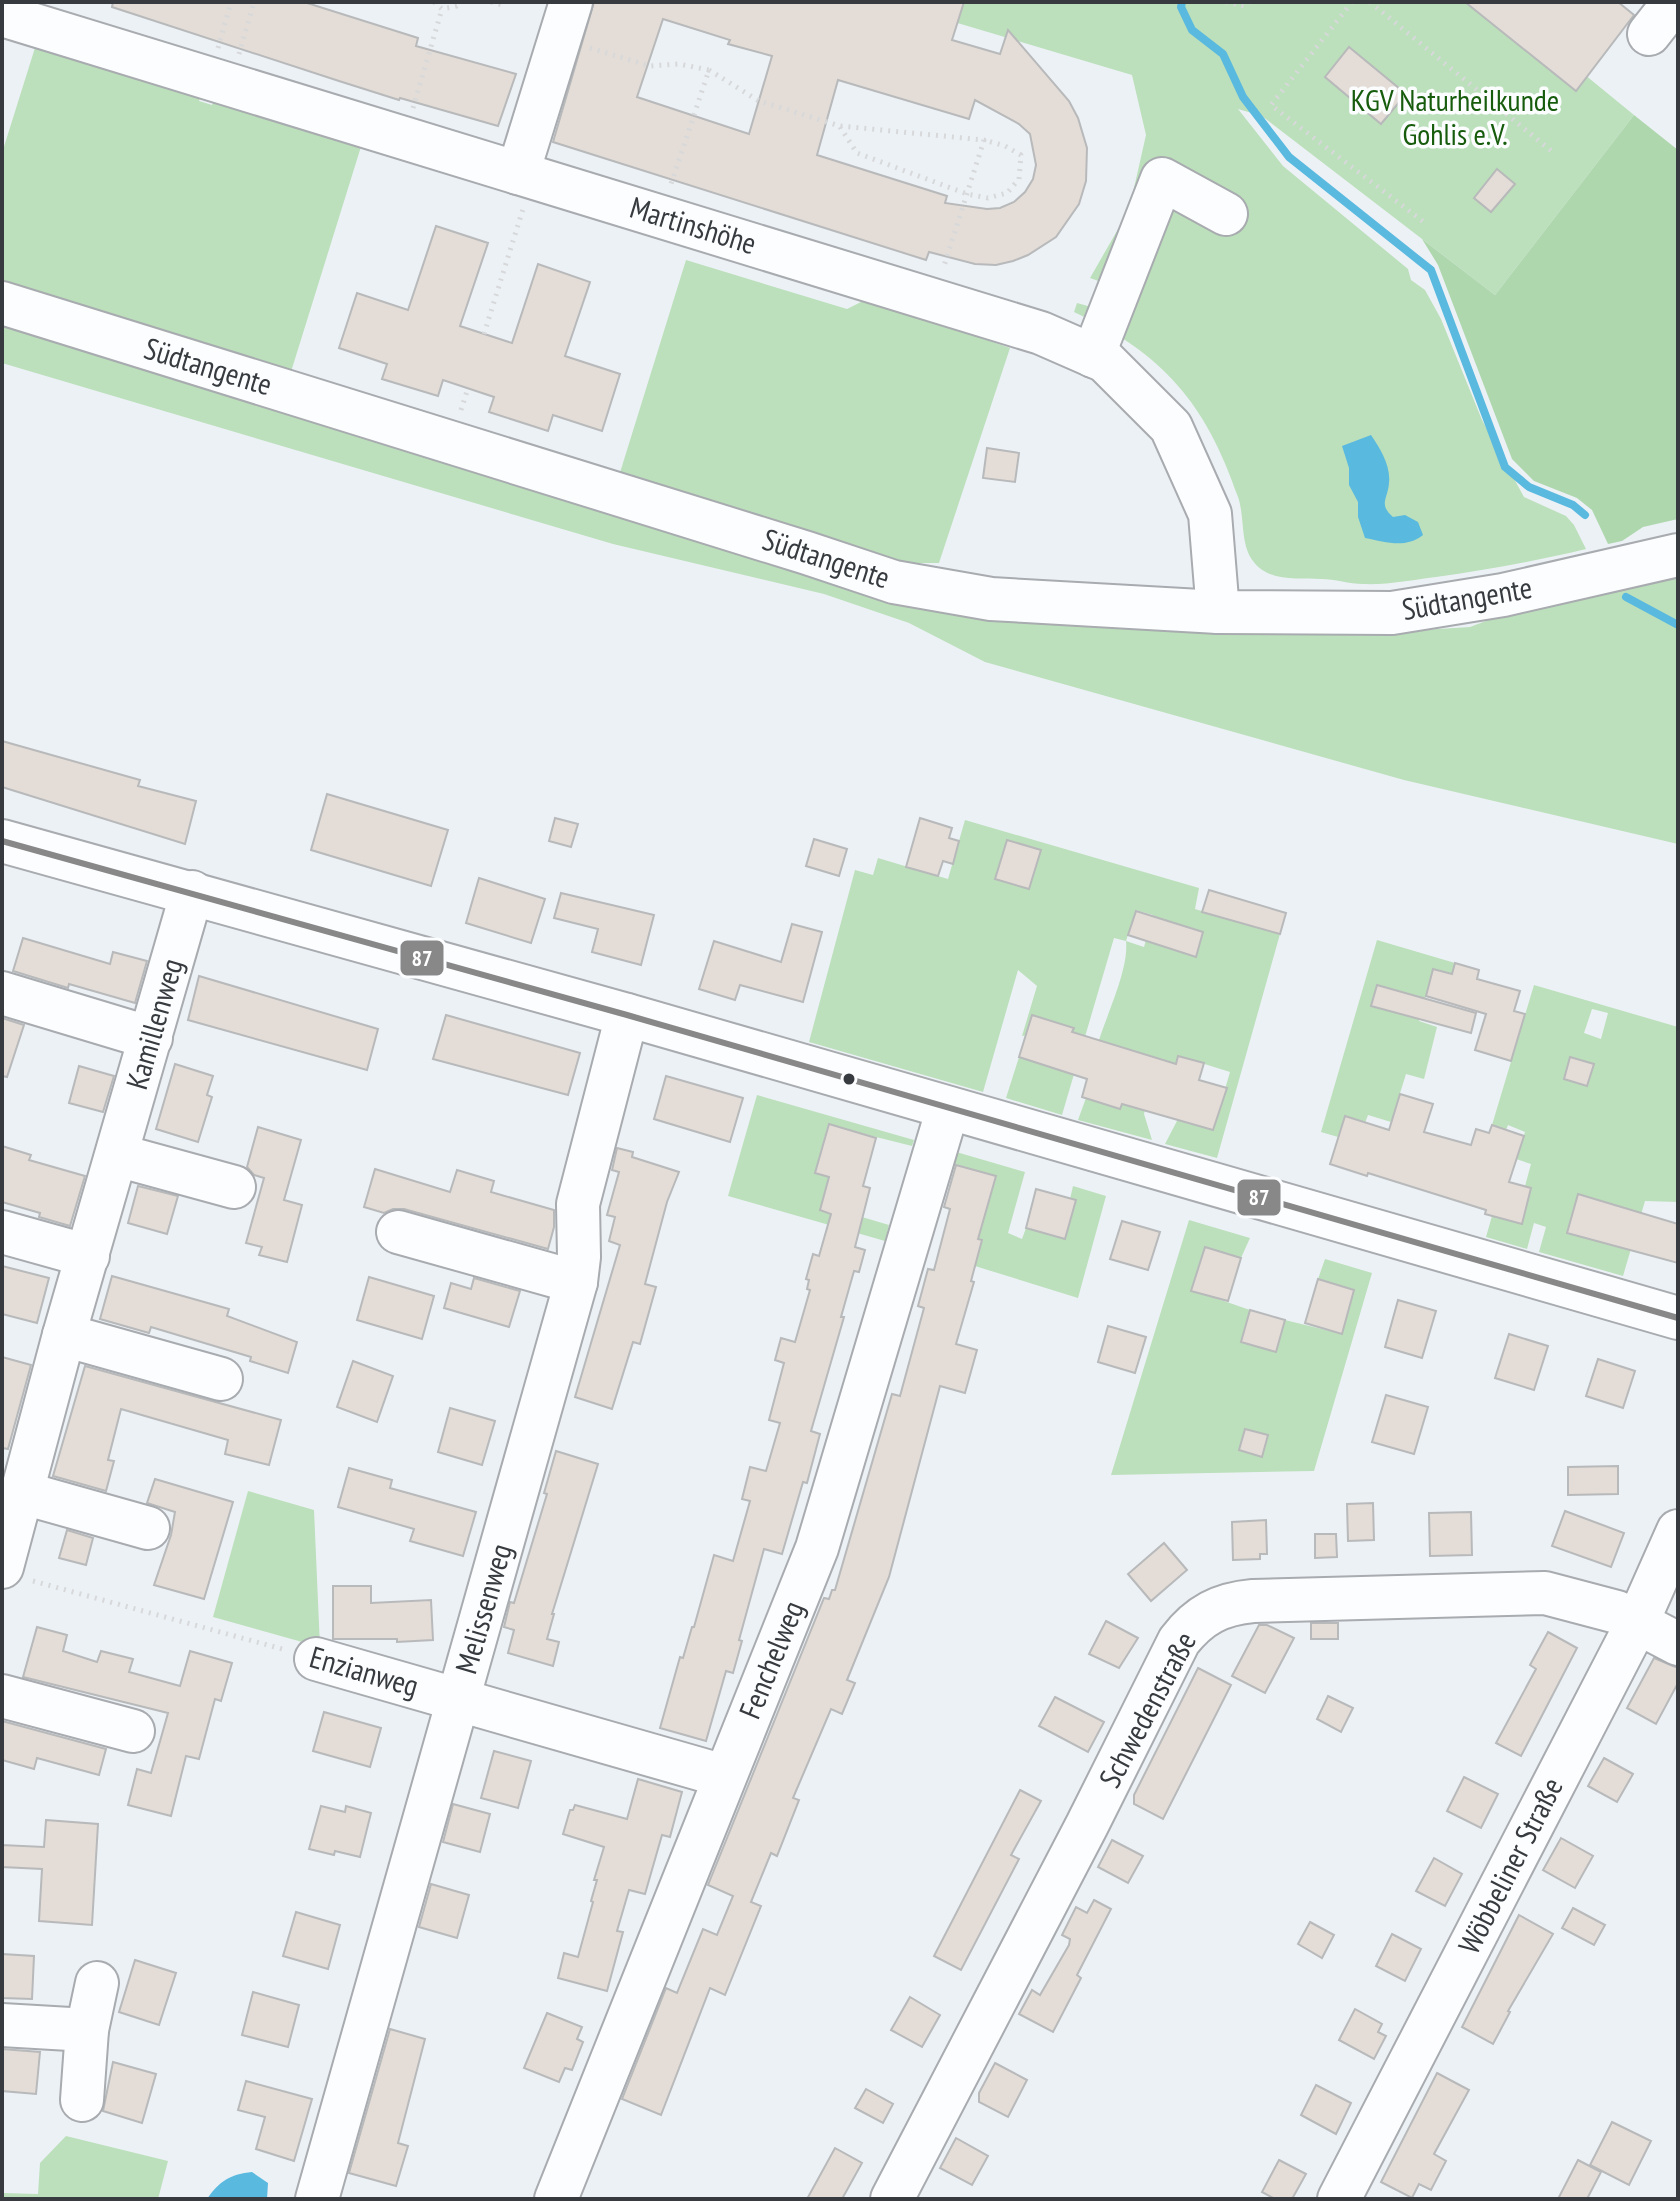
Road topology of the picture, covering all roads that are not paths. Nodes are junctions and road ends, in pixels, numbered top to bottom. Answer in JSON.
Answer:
{"nodes":[{"id":1,"x":2,"y":15,"type":"edge"},
{"id":2,"x":565,"y":20,"type":"edge"},
{"id":3,"x":526,"y":175,"type":"junction"},
{"id":4,"x":1226,"y":214,"type":"dead end"},
{"id":5,"x":2,"y":303,"type":"edge"},
{"id":6,"x":1093,"y":356,"type":"junction"},
{"id":7,"x":1678,"y":555,"type":"edge"},
{"id":8,"x":1218,"y":612,"type":"junction"},
{"id":9,"x":2,"y":841,"type":"edge"},
{"id":10,"x":192,"y":892,"type":"junction"},
{"id":11,"x":2,"y":993,"type":"edge"},
{"id":12,"x":627,"y":1015,"type":"junction"},
{"id":13,"x":151,"y":1038,"type":"junction"},
{"id":14,"x":948,"y":1108,"type":"junction"},
{"id":15,"x":117,"y":1155,"type":"junction"},
{"id":16,"x":234,"y":1187,"type":"dead end"},
{"id":17,"x":2,"y":1232,"type":"edge"},
{"id":18,"x":398,"y":1232,"type":"dead end"},
{"id":19,"x":88,"y":1256,"type":"junction"},
{"id":20,"x":576,"y":1282,"type":"junction"},
{"id":21,"x":1678,"y":1318,"type":"edge"},
{"id":22,"x":64,"y":1335,"type":"junction"},
{"id":23,"x":221,"y":1379,"type":"dead end"},
{"id":24,"x":18,"y":1441,"type":"edge"},
{"id":25,"x":20,"y":1492,"type":"junction"},
{"id":26,"x":148,"y":1528,"type":"dead end"},
{"id":27,"x":1678,"y":1531,"type":"edge"},
{"id":28,"x":11,"y":1573,"type":"edge"},
{"id":29,"x":1637,"y":1623,"type":"junction"},
{"id":30,"x":1678,"y":1644,"type":"edge"},
{"id":31,"x":316,"y":1659,"type":"road end"},
{"id":32,"x":2,"y":1696,"type":"edge"},
{"id":33,"x":458,"y":1699,"type":"junction"},
{"id":34,"x":133,"y":1731,"type":"dead end"},
{"id":35,"x":724,"y":1776,"type":"junction"},
{"id":36,"x":97,"y":1983,"type":"dead end"},
{"id":37,"x":2,"y":2025,"type":"edge"},
{"id":38,"x":87,"y":2030,"type":"junction"},
{"id":39,"x":82,"y":2100,"type":"dead end"},
{"id":40,"x":317,"y":2199,"type":"edge"},
{"id":41,"x":556,"y":2199,"type":"edge"},
{"id":42,"x":892,"y":2199,"type":"edge"},
{"id":43,"x":1339,"y":2199,"type":"edge"}],
"edges":[{"from":1,"to":3,"type":"street","name":"Martinshöhe"},
{"from":2,"to":3,"type":"street"},
{"from":3,"to":6,"type":"street","name":"Martinshöhe"},
{"from":4,"to":6,"type":"street"},
{"from":5,"to":8,"type":"street","name":"Südtangente"},
{"from":6,"to":8,"type":"street","name":"Martinshöhe"},
{"from":7,"to":8,"type":"street","name":"Südtangente"},
{"from":9,"to":10,"type":"street"},
{"from":10,"to":12,"type":"street"},
{"from":10,"to":13,"type":"street","name":"Kamillenweg"},
{"from":11,"to":13,"type":"street"},
{"from":12,"to":14,"type":"street"},
{"from":12,"to":20,"type":"street","name":"Melissenweg"},
{"from":13,"to":15,"type":"street","name":"Kamillenweg"},
{"from":14,"to":21,"type":"street"},
{"from":14,"to":35,"type":"street","name":"Fenchelweg"},
{"from":15,"to":16,"type":"street"},
{"from":15,"to":19,"type":"street","name":"Kamillenweg"},
{"from":17,"to":19,"type":"street"},
{"from":18,"to":20,"type":"street"},
{"from":19,"to":22,"type":"street","name":"Kamillenweg"},
{"from":20,"to":33,"type":"street","name":"Melissenweg"},
{"from":22,"to":23,"type":"street"},
{"from":22,"to":24,"type":"street","name":"Kamillenweg"},
{"from":24,"to":25,"type":"street","name":"Kamillenweg"},
{"from":25,"to":26,"type":"street"},
{"from":25,"to":28,"type":"street","name":"Kamillenweg"},
{"from":27,"to":29,"type":"street","name":"Wöbbeliner Straße"},
{"from":29,"to":30,"type":"street","name":"Schwedenstraße"},
{"from":29,"to":42,"type":"street","name":"Schwedenstraße"},
{"from":29,"to":43,"type":"street","name":"Wöbbeliner Straße"},
{"from":31,"to":33,"type":"street","name":"Enzianweg"},
{"from":32,"to":34,"type":"street"},
{"from":33,"to":35,"type":"street","name":"Enzianweg"},
{"from":33,"to":40,"type":"street","name":"Melissenweg"},
{"from":35,"to":41,"type":"street","name":"Fenchelweg"},
{"from":36,"to":38,"type":"street"},
{"from":37,"to":38,"type":"street"},
{"from":38,"to":39,"type":"street"}]}
